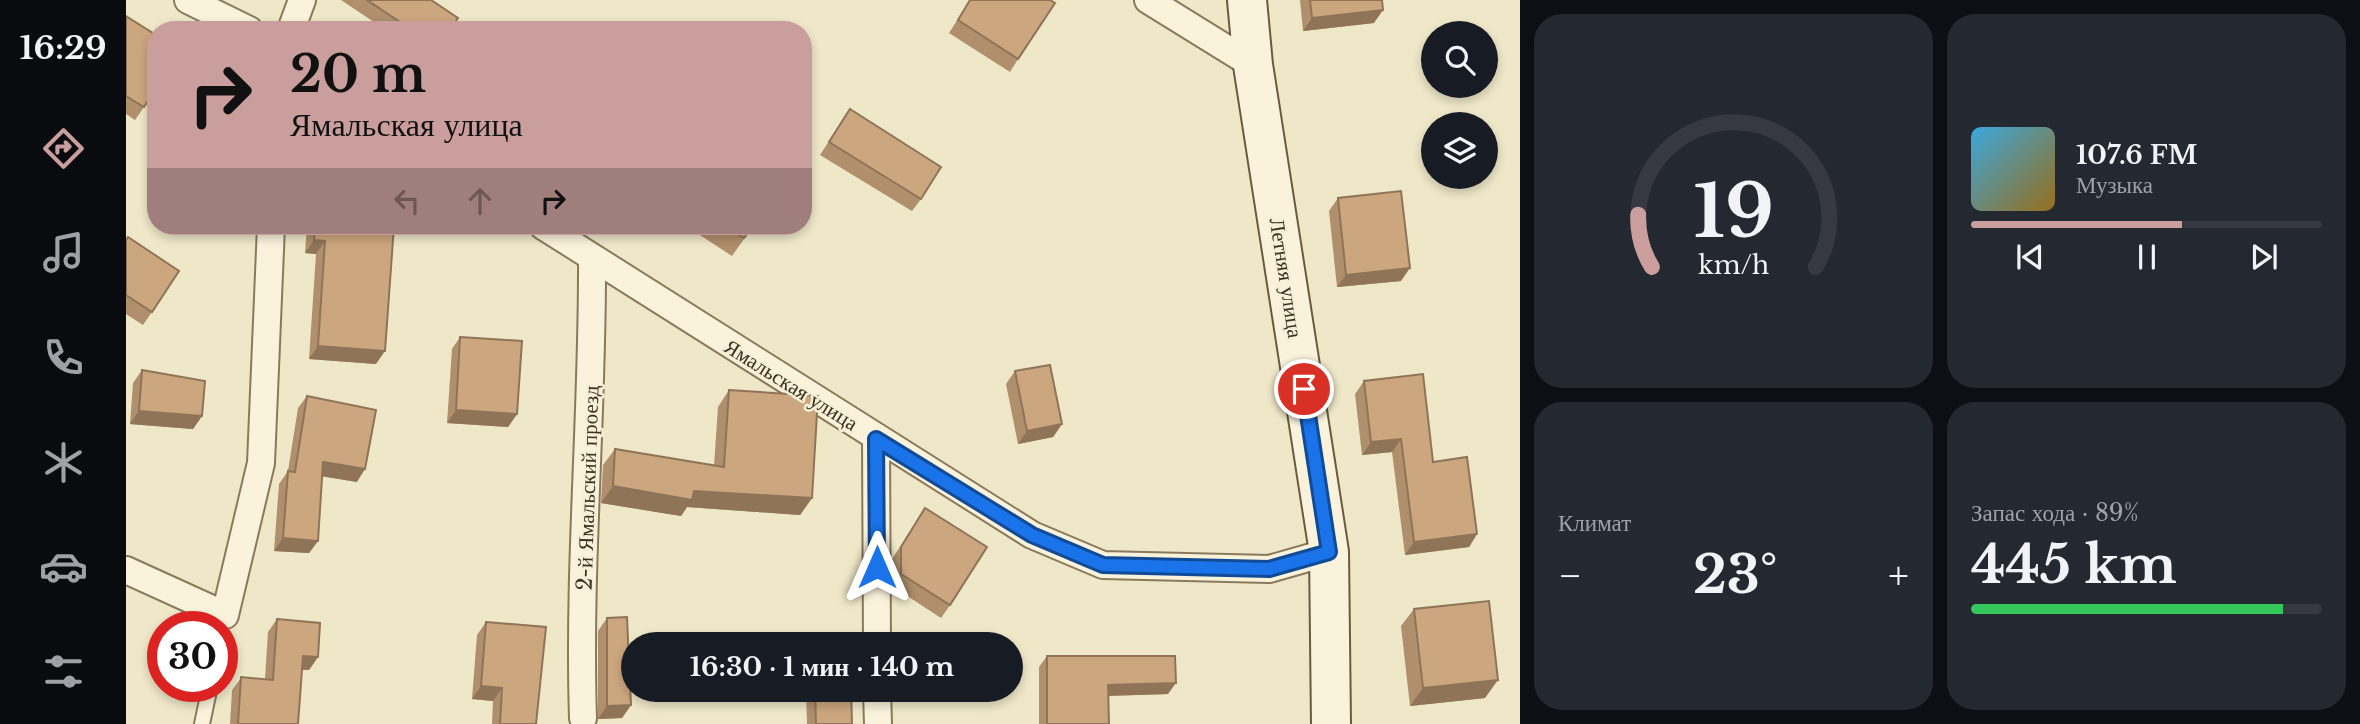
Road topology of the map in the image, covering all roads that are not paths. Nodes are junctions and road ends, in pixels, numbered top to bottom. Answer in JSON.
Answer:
{"nodes":[{"id":1,"x":188,"y":0,"type":"edge"},
{"id":2,"x":302,"y":0,"type":"edge"},
{"id":3,"x":1148,"y":0,"type":"edge"},
{"id":4,"x":1247,"y":0,"type":"edge"},
{"id":5,"x":231,"y":21,"type":"edge"},
{"id":6,"x":295,"y":21,"type":"edge"},
{"id":7,"x":1253,"y":65,"type":"junction"},
{"id":8,"x":271,"y":235,"type":"edge"},
{"id":9,"x":557,"y":235,"type":"edge"},
{"id":10,"x":592,"y":258,"type":"junction"},
{"id":11,"x":876,"y":439,"type":"junction"},
{"id":12,"x":1329,"y":552,"type":"junction"},
{"id":13,"x":126,"y":570,"type":"edge"},
{"id":14,"x":203,"y":611,"type":"edge"},
{"id":15,"x":227,"y":611,"type":"edge"},
{"id":16,"x":877,"y":632,"type":"edge"},
{"id":17,"x":207,"y":702,"type":"edge"},
{"id":18,"x":877,"y":702,"type":"edge"},
{"id":19,"x":583,"y":718,"type":"dead end"},
{"id":20,"x":202,"y":724,"type":"edge"},
{"id":21,"x":878,"y":724,"type":"edge"},
{"id":22,"x":1331,"y":724,"type":"edge"}],
"edges":[{"from":1,"to":5,"type":"street"},
{"from":2,"to":6,"type":"street"},
{"from":3,"to":7,"type":"street"},
{"from":4,"to":7,"type":"street","name":"Летняя улица"},
{"from":7,"to":12,"type":"street","name":"Летняя улица"},
{"from":8,"to":15,"type":"street"},
{"from":9,"to":10,"type":"street","name":"Ямальская улица"},
{"from":10,"to":11,"type":"street","name":"Ямальская улица"},
{"from":10,"to":19,"type":"street","name":"2-й Ямальский проезд"},
{"from":11,"to":12,"type":"street","name":"Ямальская улица"},
{"from":11,"to":16,"type":"street"},
{"from":12,"to":22,"type":"street","name":"Летняя улица"},
{"from":13,"to":14,"type":"street"},
{"from":17,"to":20,"type":"lane"},
{"from":18,"to":21,"type":"street"}]}
